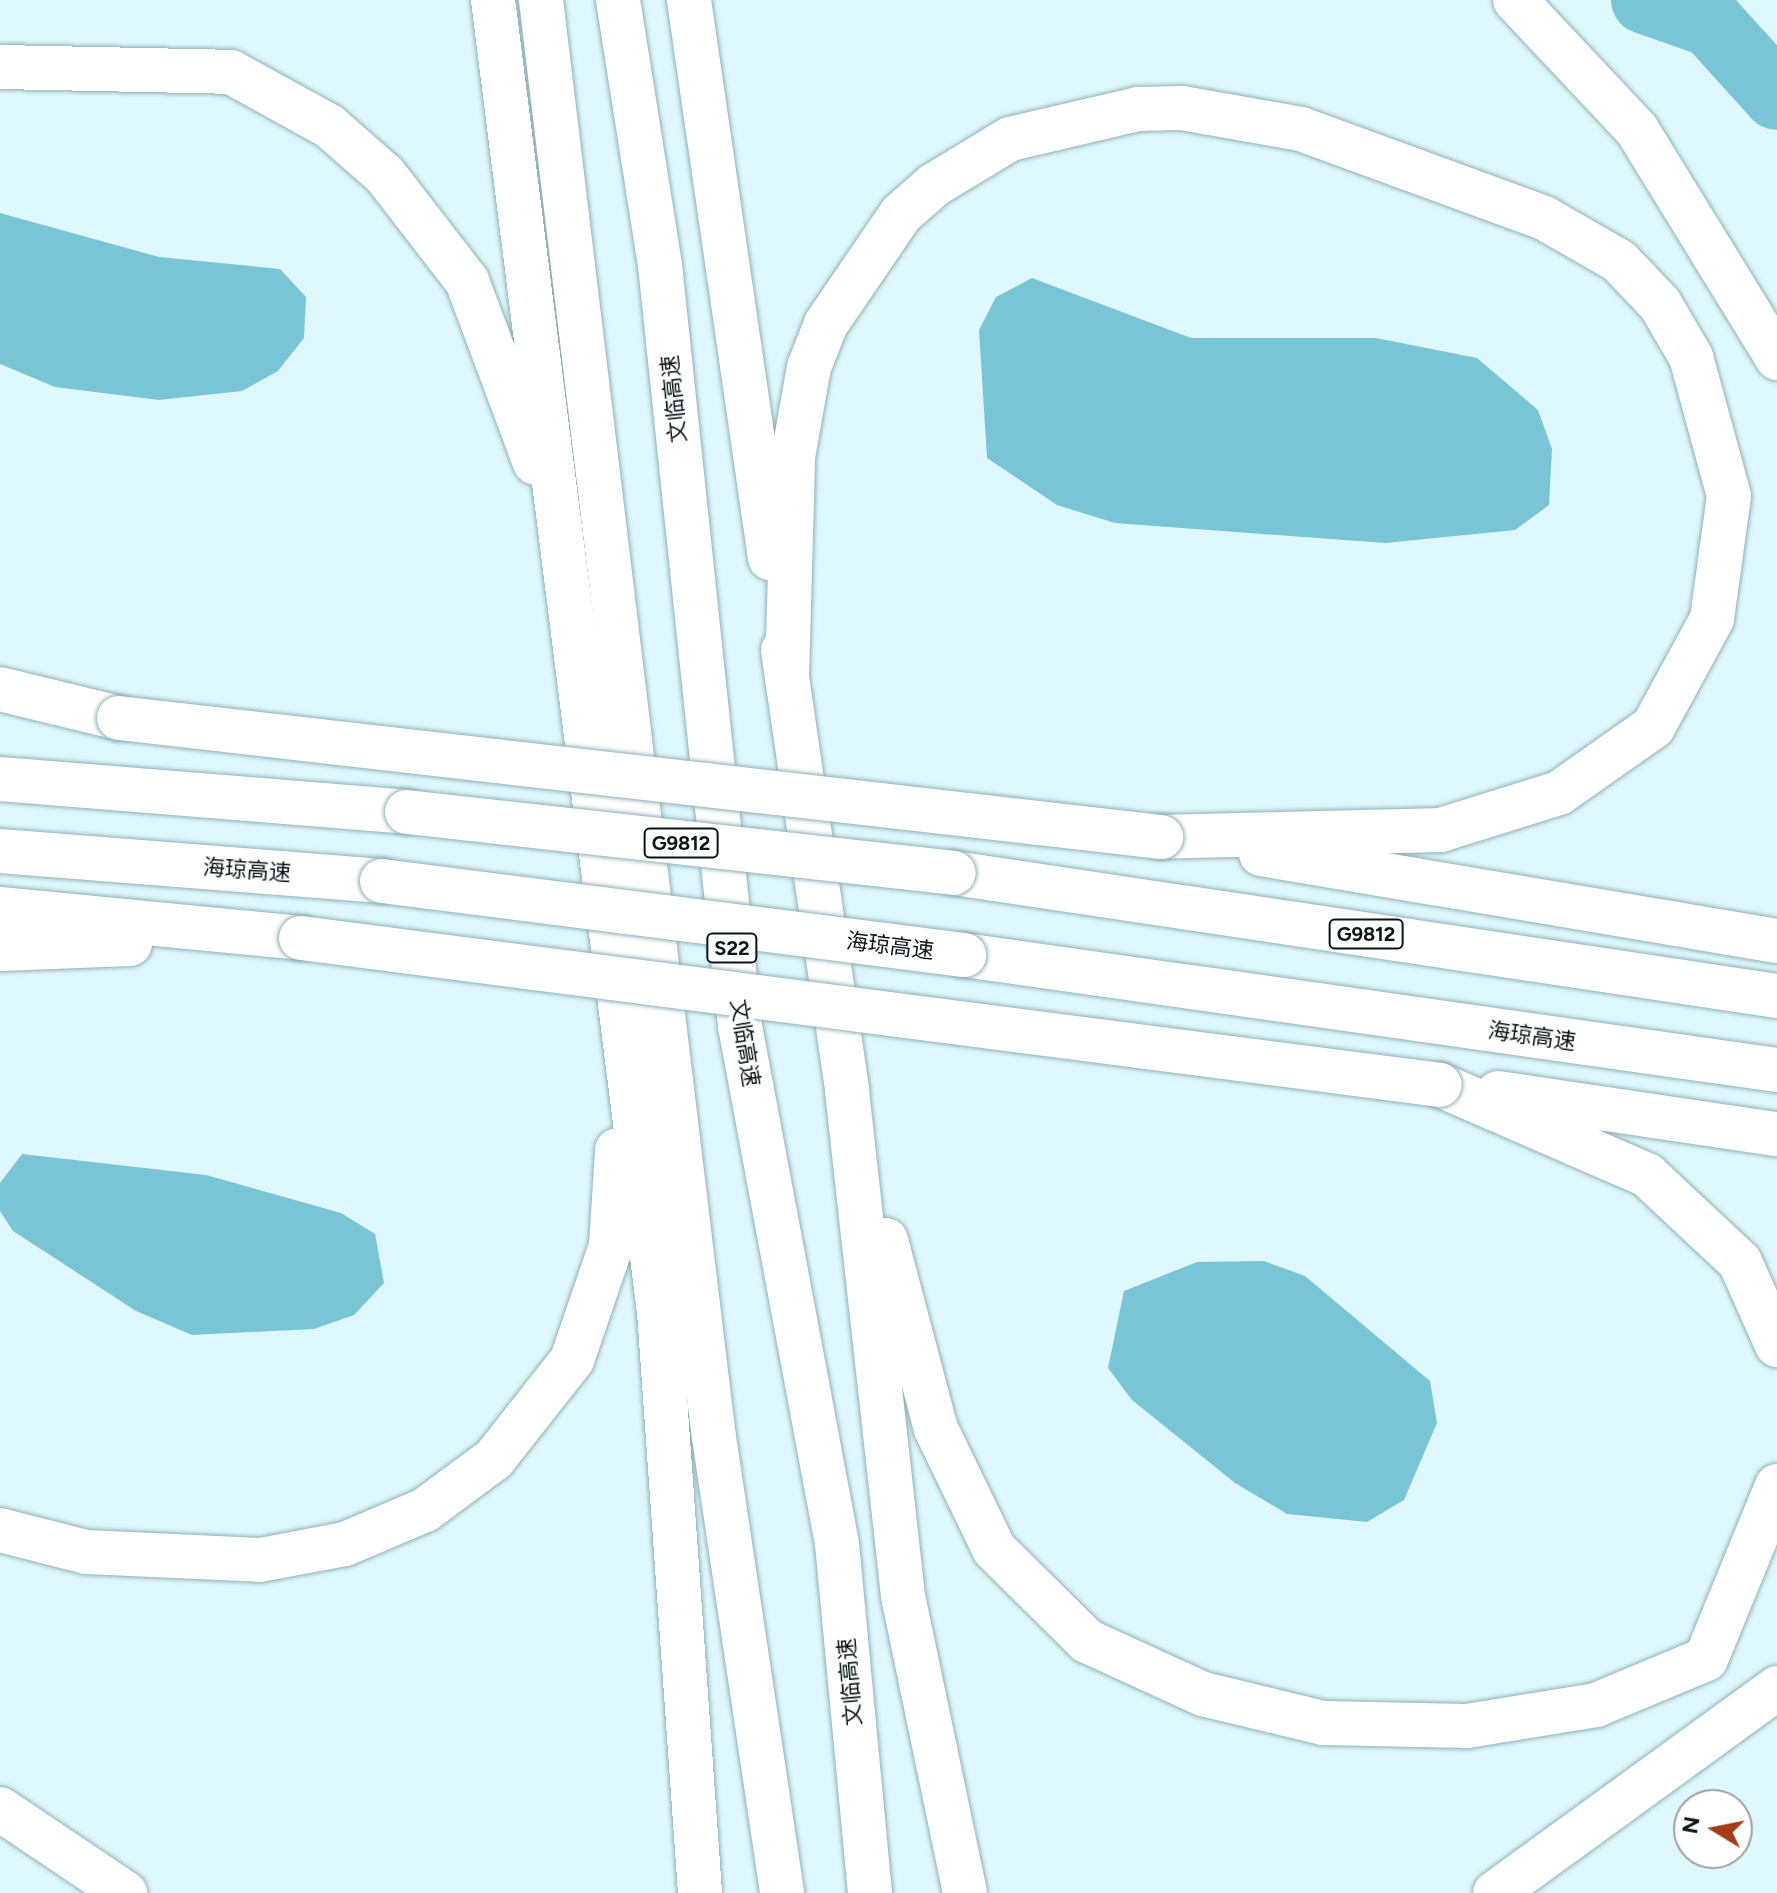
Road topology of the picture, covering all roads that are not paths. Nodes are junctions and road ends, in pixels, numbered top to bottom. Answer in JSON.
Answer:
{"nodes":[{"id":1,"x":493,"y":0,"type":"edge"},
{"id":2,"x":541,"y":0,"type":"edge"},
{"id":3,"x":618,"y":0,"type":"edge"},
{"id":4,"x":689,"y":0,"type":"edge"},
{"id":5,"x":1515,"y":0,"type":"edge"},
{"id":6,"x":0,"y":67,"type":"edge"},
{"id":7,"x":1777,"y":358,"type":"edge"},
{"id":8,"x":563,"y":545,"type":"junction"},
{"id":9,"x":787,"y":678,"type":"junction"},
{"id":10,"x":0,"y":689,"type":"edge"},
{"id":11,"x":0,"y":711,"type":"edge"},
{"id":12,"x":119,"y":718,"type":"junction"},
{"id":13,"x":0,"y":779,"type":"edge"},
{"id":14,"x":1161,"y":837,"type":"junction"},
{"id":15,"x":0,"y":851,"type":"edge"},
{"id":16,"x":0,"y":909,"type":"edge"},
{"id":17,"x":301,"y":938,"type":"junction"},
{"id":18,"x":1777,"y":941,"type":"edge"},
{"id":19,"x":0,"y":949,"type":"edge"},
{"id":20,"x":1777,"y":996,"type":"edge"},
{"id":21,"x":620,"y":999,"type":"junction"},
{"id":22,"x":1777,"y":1070,"type":"edge"},
{"id":23,"x":1440,"y":1085,"type":"junction"},
{"id":24,"x":847,"y":1091,"type":"junction"},
{"id":25,"x":1777,"y":1134,"type":"edge"},
{"id":26,"x":1777,"y":1345,"type":"edge"},
{"id":27,"x":1777,"y":1486,"type":"edge"},
{"id":28,"x":0,"y":1530,"type":"edge"},
{"id":29,"x":1777,"y":1688,"type":"edge"},
{"id":30,"x":0,"y":1809,"type":"edge"},
{"id":31,"x":125,"y":1893,"type":"edge"},
{"id":32,"x":700,"y":1893,"type":"edge"},
{"id":33,"x":782,"y":1893,"type":"edge"},
{"id":34,"x":870,"y":1893,"type":"edge"},
{"id":35,"x":965,"y":1893,"type":"edge"},
{"id":36,"x":1495,"y":1893,"type":"edge"}],
"edges":[{"from":1,"to":8,"type":"highway"},
{"from":2,"to":33,"type":"highway"},
{"from":3,"to":34,"type":"highway","name":"文临高速","number":"S22"},
{"from":4,"to":9,"type":"highway"},
{"from":5,"to":7,"type":"highway"},
{"from":6,"to":8,"type":"highway"},
{"from":8,"to":21,"type":"highway"},
{"from":9,"to":14,"type":"highway"},
{"from":9,"to":24,"type":"highway"},
{"from":10,"to":12,"type":"highway"},
{"from":11,"to":12,"type":"highway"},
{"from":12,"to":14,"type":"highway","bridge":true},
{"from":13,"to":20,"type":"highway","number":"G9812","bridge":true},
{"from":14,"to":18,"type":"highway"},
{"from":15,"to":22,"type":"highway","name":"海琼高速","bridge":true},
{"from":16,"to":17,"type":"highway"},
{"from":17,"to":19,"type":"highway"},
{"from":17,"to":23,"type":"highway","bridge":true},
{"from":21,"to":28,"type":"highway"},
{"from":21,"to":32,"type":"highway"},
{"from":23,"to":25,"type":"highway"},
{"from":23,"to":26,"type":"highway"},
{"from":24,"to":27,"type":"highway"},
{"from":24,"to":35,"type":"highway"},
{"from":29,"to":36,"type":"highway"},
{"from":30,"to":31,"type":"highway"}]}
